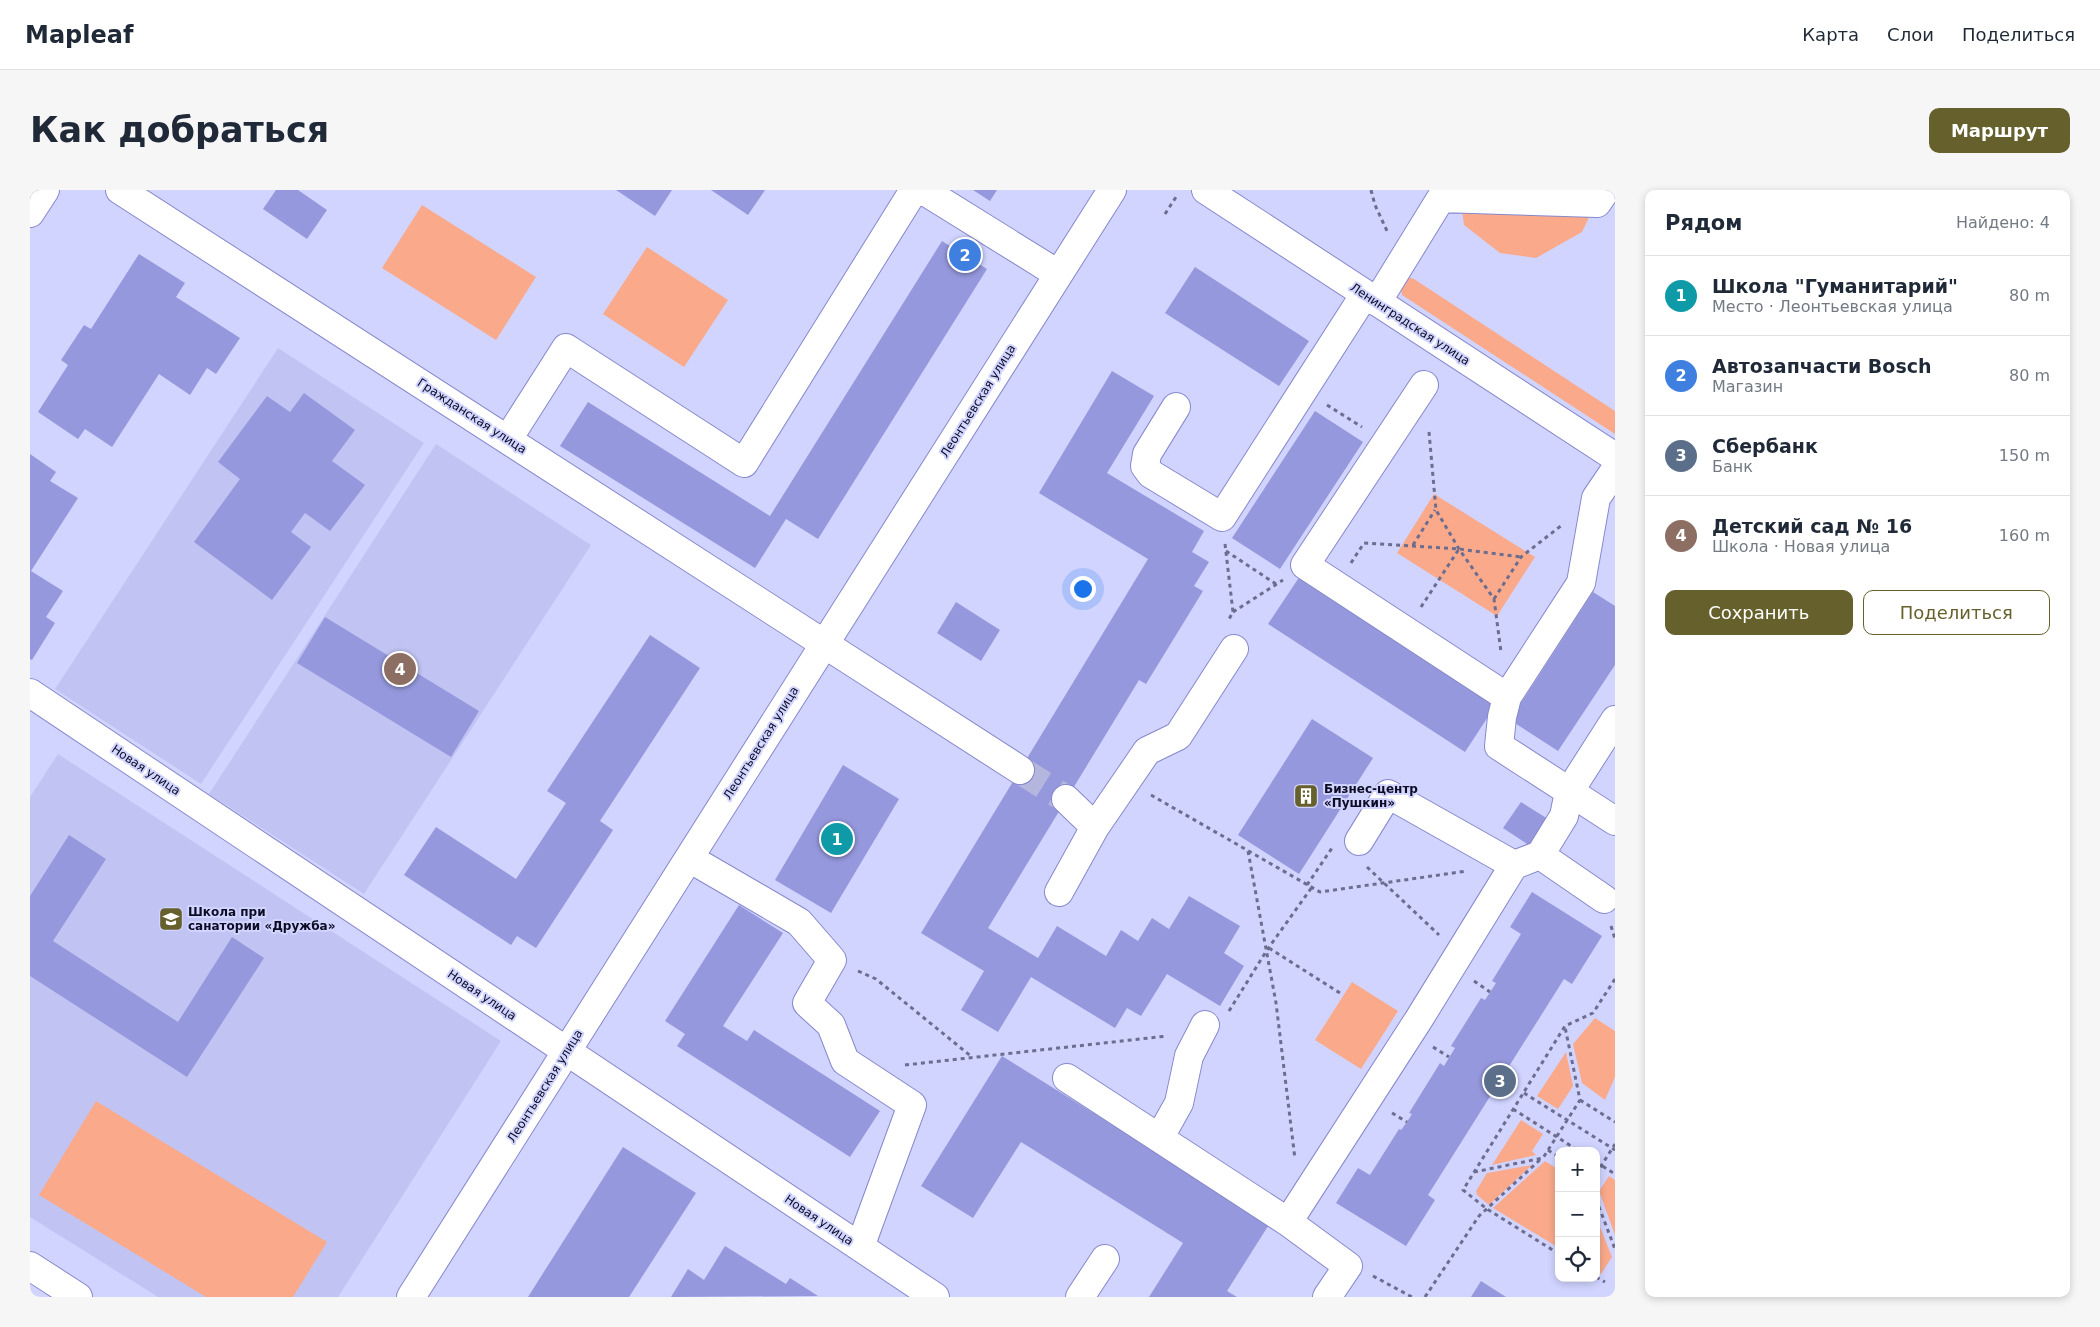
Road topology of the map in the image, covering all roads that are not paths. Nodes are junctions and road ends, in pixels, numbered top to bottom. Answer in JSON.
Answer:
{"nodes":[{"id":1,"x":45,"y":190,"type":"edge"},
{"id":2,"x":120,"y":190,"type":"edge"},
{"id":3,"x":914,"y":190,"type":"edge"},
{"id":4,"x":923,"y":190,"type":"edge"},
{"id":5,"x":1112,"y":190,"type":"edge"},
{"id":6,"x":1206,"y":190,"type":"edge"},
{"id":7,"x":1606,"y":190,"type":"edge"},
{"id":8,"x":30,"y":213,"type":"edge"},
{"id":9,"x":1058,"y":274,"type":"junction"},
{"id":10,"x":1371,"y":298,"type":"junction"},
{"id":11,"x":1424,"y":384,"type":"road end"},
{"id":12,"x":1176,"y":406,"type":"dead end"},
{"id":13,"x":508,"y":439,"type":"junction"},
{"id":14,"x":1615,"y":457,"type":"edge"},
{"id":15,"x":1615,"y":470,"type":"edge"},
{"id":16,"x":825,"y":642,"type":"junction"},
{"id":17,"x":1229,"y":656,"type":"road end"},
{"id":18,"x":30,"y":693,"type":"edge"},
{"id":19,"x":1507,"y":697,"type":"junction"},
{"id":20,"x":1615,"y":720,"type":"edge"},
{"id":21,"x":1020,"y":770,"type":"tunnel mouth"},
{"id":22,"x":1569,"y":792,"type":"junction"},
{"id":23,"x":1066,"y":799,"type":"tunnel mouth"},
{"id":24,"x":1615,"y":821,"type":"edge"},
{"id":25,"x":1095,"y":826,"type":"junction"},
{"id":26,"x":1359,"y":841,"type":"road end"},
{"id":27,"x":1540,"y":855,"type":"junction"},
{"id":28,"x":688,"y":858,"type":"junction"},
{"id":29,"x":1514,"y":865,"type":"junction"},
{"id":30,"x":1059,"y":892,"type":"dead end"},
{"id":31,"x":1604,"y":899,"type":"dead end"},
{"id":32,"x":1203,"y":1029,"type":"road end"},
{"id":33,"x":566,"y":1051,"type":"junction"},
{"id":34,"x":1067,"y":1078,"type":"dead end"},
{"id":35,"x":1160,"y":1137,"type":"junction"},
{"id":36,"x":1288,"y":1222,"type":"junction"},
{"id":37,"x":860,"y":1247,"type":"junction"},
{"id":38,"x":1104,"y":1259,"type":"dead end"},
{"id":39,"x":30,"y":1266,"type":"edge"},
{"id":40,"x":78,"y":1297,"type":"edge"},
{"id":41,"x":411,"y":1297,"type":"edge"},
{"id":42,"x":935,"y":1297,"type":"edge"},
{"id":43,"x":1080,"y":1297,"type":"edge"},
{"id":44,"x":1327,"y":1297,"type":"edge"}],
"edges":[{"from":1,"to":8,"type":"street"},
{"from":2,"to":13,"type":"street","name":"Гражданская улица"},
{"from":3,"to":13,"type":"street"},
{"from":4,"to":9,"type":"street"},
{"from":5,"to":9,"type":"street","name":"Леонтьевская улица"},
{"from":6,"to":10,"type":"street","name":"Ленинградская улица"},
{"from":7,"to":10,"type":"street"},
{"from":9,"to":16,"type":"street","name":"Леонтьевская улица"},
{"from":10,"to":12,"type":"street"},
{"from":10,"to":14,"type":"street","name":"Ленинградская улица"},
{"from":11,"to":19,"type":"street"},
{"from":13,"to":16,"type":"street","name":"Гражданская улица"},
{"from":15,"to":19,"type":"street"},
{"from":16,"to":21,"type":"street","name":"Гражданская улица"},
{"from":16,"to":28,"type":"street","name":"Леонтьевская улица"},
{"from":17,"to":25,"type":"street"},
{"from":18,"to":33,"type":"street","name":"Новая улица"},
{"from":19,"to":22,"type":"street"},
{"from":20,"to":22,"type":"street"},
{"from":22,"to":24,"type":"street"},
{"from":22,"to":27,"type":"street"},
{"from":23,"to":25,"type":"street"},
{"from":25,"to":30,"type":"street"},
{"from":26,"to":29,"type":"street"},
{"from":27,"to":29,"type":"street"},
{"from":27,"to":31,"type":"street"},
{"from":28,"to":33,"type":"street","name":"Леонтьевская улица"},
{"from":28,"to":37,"type":"street"},
{"from":29,"to":36,"type":"street"},
{"from":32,"to":35,"type":"street"},
{"from":33,"to":37,"type":"street","name":"Новая улица"},
{"from":33,"to":41,"type":"street","name":"Леонтьевская улица"},
{"from":34,"to":35,"type":"street"},
{"from":35,"to":36,"type":"street"},
{"from":36,"to":44,"type":"street"},
{"from":37,"to":42,"type":"street","name":"Новая улица"},
{"from":38,"to":43,"type":"street"},
{"from":39,"to":40,"type":"street"}]}
